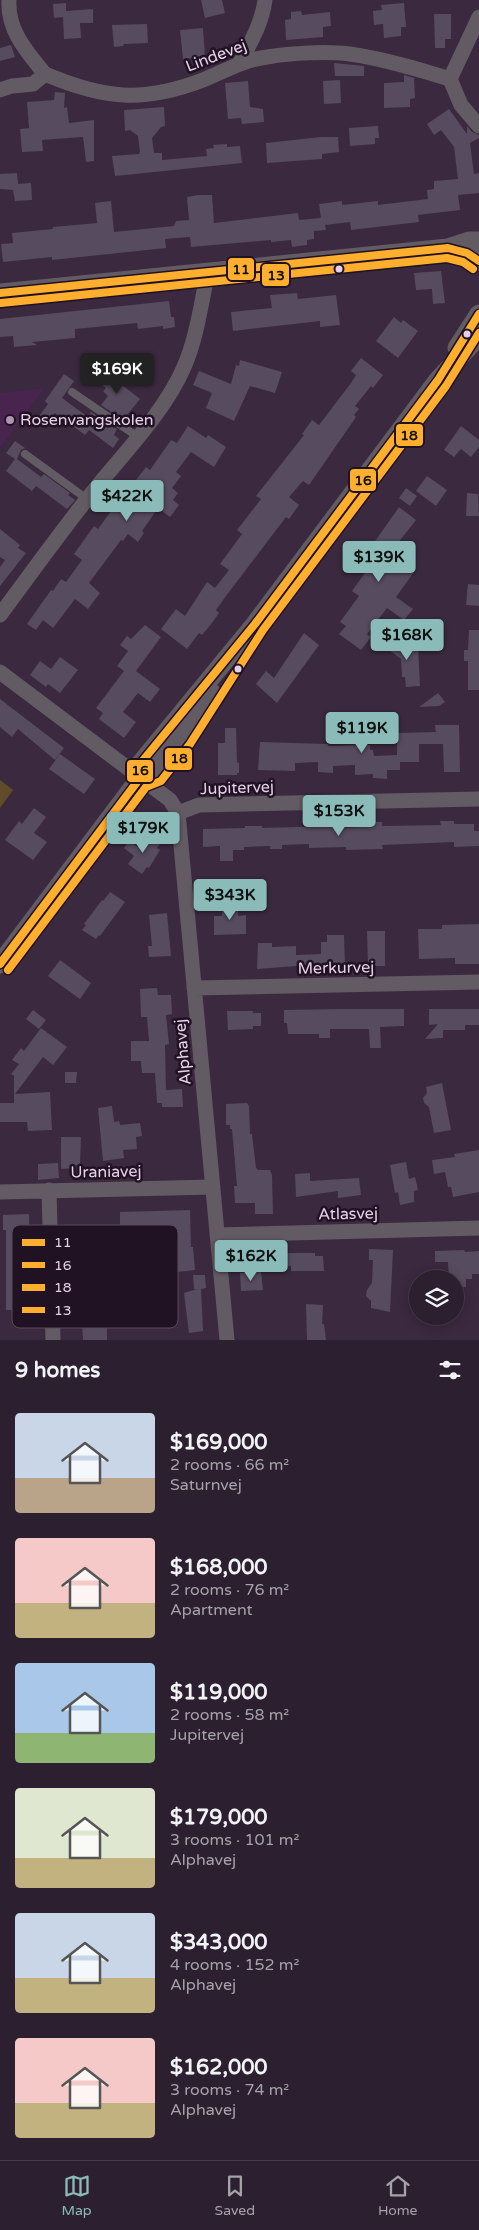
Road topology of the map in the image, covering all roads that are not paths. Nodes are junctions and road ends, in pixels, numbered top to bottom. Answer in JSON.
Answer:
{"nodes":[{"id":1,"x":9,"y":0,"type":"edge"},
{"id":2,"x":265,"y":0,"type":"edge"},
{"id":3,"x":479,"y":17,"type":"edge"},
{"id":4,"x":240,"y":62,"type":"junction"},
{"id":5,"x":45,"y":74,"type":"junction"},
{"id":6,"x":450,"y":79,"type":"junction"},
{"id":7,"x":0,"y":90,"type":"edge"},
{"id":8,"x":479,"y":126,"type":"edge"},
{"id":9,"x":479,"y":241,"type":"edge"},
{"id":10,"x":448,"y":248,"type":"junction"},
{"id":11,"x":479,"y":261,"type":"edge"},
{"id":12,"x":208,"y":272,"type":"junction"},
{"id":13,"x":0,"y":293,"type":"edge"},
{"id":14,"x":479,"y":314,"type":"edge"},
{"id":15,"x":479,"y":336,"type":"edge"},
{"id":16,"x":438,"y":380,"type":"junction"},
{"id":17,"x":72,"y":392,"type":"dead end"},
{"id":18,"x":138,"y":437,"type":"junction"},
{"id":19,"x":24,"y":454,"type":"dead end"},
{"id":20,"x":87,"y":499,"type":"junction"},
{"id":21,"x":0,"y":615,"type":"edge"},
{"id":22,"x":0,"y":672,"type":"edge"},
{"id":23,"x":140,"y":778,"type":"junction"},
{"id":24,"x":479,"y":799,"type":"edge"},
{"id":25,"x":178,"y":813,"type":"junction"},
{"id":26,"x":0,"y":964,"type":"edge"},
{"id":27,"x":479,"y":982,"type":"edge"},
{"id":28,"x":194,"y":988,"type":"junction"},
{"id":29,"x":213,"y":1187,"type":"junction"},
{"id":30,"x":49,"y":1190,"type":"junction"},
{"id":31,"x":0,"y":1192,"type":"edge"},
{"id":32,"x":50,"y":1225,"type":"edge"},
{"id":33,"x":479,"y":1228,"type":"edge"},
{"id":34,"x":217,"y":1235,"type":"junction"},
{"id":35,"x":227,"y":1340,"type":"edge"}],
"edges":[{"from":1,"to":5,"type":"street"},
{"from":2,"to":4,"type":"street"},
{"from":3,"to":6,"type":"street"},
{"from":4,"to":5,"type":"street","name":"Lindevej"},
{"from":4,"to":6,"type":"street","name":"Lindevej"},
{"from":5,"to":7,"type":"street"},
{"from":6,"to":8,"type":"street"},
{"from":9,"to":10,"type":"street"},
{"from":10,"to":11,"type":"street"},
{"from":10,"to":12,"type":"street"},
{"from":12,"to":13,"type":"street"},
{"from":12,"to":18,"type":"street"},
{"from":14,"to":16,"type":"street"},
{"from":15,"to":16,"type":"street"},
{"from":16,"to":23,"type":"street"},
{"from":17,"to":18,"type":"lane"},
{"from":18,"to":20,"type":"street"},
{"from":19,"to":20,"type":"lane"},
{"from":20,"to":21,"type":"street"},
{"from":22,"to":23,"type":"street"},
{"from":23,"to":25,"type":"street"},
{"from":23,"to":26,"type":"street"},
{"from":24,"to":25,"type":"street","name":"Jupitervej"},
{"from":25,"to":28,"type":"street","name":"Alphavej"},
{"from":27,"to":28,"type":"street","name":"Merkurvej"},
{"from":28,"to":29,"type":"street","name":"Alphavej"},
{"from":29,"to":30,"type":"street","name":"Uraniavej"},
{"from":29,"to":34,"type":"street","name":"Alphavej"},
{"from":30,"to":31,"type":"street","name":"Uraniavej"},
{"from":30,"to":32,"type":"street"},
{"from":33,"to":34,"type":"street","name":"Atlasvej"},
{"from":34,"to":35,"type":"street","name":"Alphavej"}]}
